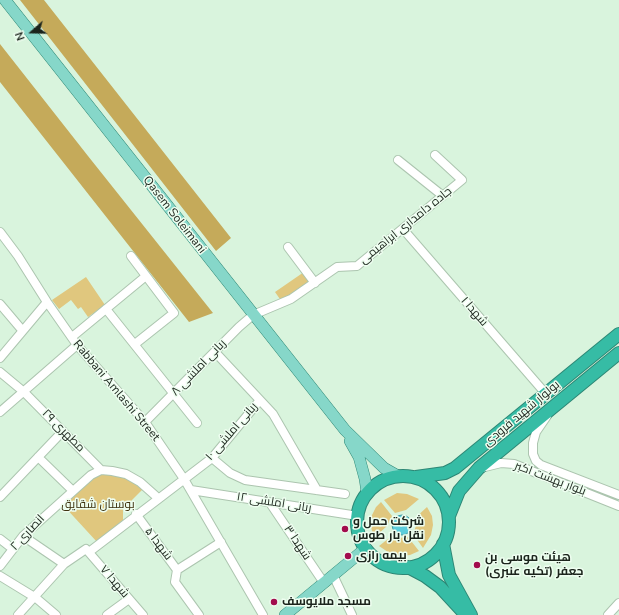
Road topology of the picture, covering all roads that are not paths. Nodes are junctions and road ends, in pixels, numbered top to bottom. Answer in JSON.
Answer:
{"nodes":[{"id":1,"x":4,"y":0,"type":"edge"},
{"id":2,"x":435,"y":154,"type":"dead end"},
{"id":3,"x":398,"y":160,"type":"dead end"},
{"id":4,"x":443,"y":196,"type":"junction"},
{"id":5,"x":403,"y":229,"type":"junction"},
{"id":6,"x":0,"y":232,"type":"edge"},
{"id":7,"x":288,"y":248,"type":"dead end"},
{"id":8,"x":131,"y":256,"type":"dead end"},
{"id":9,"x":146,"y":276,"type":"junction"},
{"id":10,"x":315,"y":283,"type":"junction"},
{"id":11,"x":47,"y":302,"type":"junction"},
{"id":12,"x":0,"y":304,"type":"edge"},
{"id":13,"x":106,"y":309,"type":"junction"},
{"id":14,"x":253,"y":315,"type":"junction"},
{"id":15,"x":22,"y":330,"type":"junction"},
{"id":16,"x":619,"y":334,"type":"edge"},
{"id":17,"x":72,"y":337,"type":"junction"},
{"id":18,"x":135,"y":344,"type":"junction"},
{"id":19,"x":77,"y":345,"type":"junction"},
{"id":20,"x":215,"y":352,"type":"junction"},
{"id":21,"x":619,"y":353,"type":"edge"},
{"id":22,"x":0,"y":358,"type":"edge"},
{"id":23,"x":0,"y":372,"type":"edge"},
{"id":24,"x":24,"y":392,"type":"junction"},
{"id":25,"x":174,"y":394,"type":"junction"},
{"id":26,"x":546,"y":394,"type":"junction"},
{"id":27,"x":260,"y":400,"type":"junction"},
{"id":28,"x":550,"y":410,"type":"junction"},
{"id":29,"x":0,"y":412,"type":"edge"},
{"id":30,"x":145,"y":422,"type":"junction"},
{"id":31,"x":197,"y":422,"type":"dead end"},
{"id":32,"x":345,"y":430,"type":"junction"},
{"id":33,"x":63,"y":431,"type":"junction"},
{"id":34,"x":38,"y":457,"type":"junction"},
{"id":35,"x":212,"y":458,"type":"junction"},
{"id":36,"x":478,"y":468,"type":"junction"},
{"id":37,"x":101,"y":470,"type":"junction"},
{"id":38,"x":398,"y":476,"type":"junction"},
{"id":39,"x":415,"y":477,"type":"junction"},
{"id":40,"x":184,"y":479,"type":"junction"},
{"id":41,"x":72,"y":490,"type":"junction"},
{"id":42,"x":191,"y":490,"type":"junction"},
{"id":43,"x":317,"y":490,"type":"junction"},
{"id":44,"x":367,"y":493,"type":"junction"},
{"id":45,"x":345,"y":494,"type":"dead end"},
{"id":46,"x":619,"y":495,"type":"edge"},
{"id":47,"x":0,"y":497,"type":"edge"},
{"id":48,"x":158,"y":498,"type":"junction"},
{"id":49,"x":270,"y":503,"type":"junction"},
{"id":50,"x":619,"y":506,"type":"edge"},
{"id":51,"x":136,"y":514,"type":"junction"},
{"id":52,"x":358,"y":516,"type":"junction"},
{"id":53,"x":448,"y":516,"type":"junction"},
{"id":54,"x":23,"y":536,"type":"junction"},
{"id":55,"x":0,"y":539,"type":"edge"},
{"id":56,"x":221,"y":542,"type":"junction"},
{"id":57,"x":443,"y":544,"type":"junction"},
{"id":58,"x":366,"y":548,"type":"junction"},
{"id":59,"x":13,"y":549,"type":"junction"},
{"id":60,"x":87,"y":550,"type":"junction"},
{"id":61,"x":64,"y":564,"type":"junction"},
{"id":62,"x":0,"y":566,"type":"edge"},
{"id":63,"x":408,"y":567,"type":"junction"},
{"id":64,"x":177,"y":570,"type":"junction"},
{"id":65,"x":333,"y":575,"type":"junction"},
{"id":66,"x":0,"y":576,"type":"edge"},
{"id":67,"x":324,"y":583,"type":"junction"},
{"id":68,"x":36,"y":598,"type":"junction"},
{"id":69,"x":129,"y":599,"type":"junction"},
{"id":70,"x":619,"y":603,"type":"edge"},
{"id":71,"x":18,"y":615,"type":"edge"},
{"id":72,"x":56,"y":615,"type":"edge"},
{"id":73,"x":107,"y":615,"type":"edge"},
{"id":74,"x":143,"y":615,"type":"edge"},
{"id":75,"x":199,"y":615,"type":"edge"},
{"id":76,"x":263,"y":615,"type":"edge"},
{"id":77,"x":285,"y":615,"type":"edge"},
{"id":78,"x":352,"y":615,"type":"edge"},
{"id":79,"x":466,"y":615,"type":"edge"},
{"id":80,"x":471,"y":615,"type":"edge"},
{"id":81,"x":608,"y":615,"type":"edge"}],
"edges":[{"from":1,"to":14,"type":"main road","name":"Qasem Soleimani"},
{"from":2,"to":4,"type":"street","name":"جاده دامداری ابراهیمی"},
{"from":3,"to":4,"type":"street"},
{"from":4,"to":5,"type":"street","name":"جاده دامداری ابراهیمی"},
{"from":5,"to":10,"type":"street","name":"جاده دامداری ابراهیمی"},
{"from":5,"to":26,"type":"street","name":"شهدا ۱"},
{"from":6,"to":11,"type":"street","name":"Rabbani Amlashi Street"},
{"from":7,"to":10,"type":"street"},
{"from":8,"to":9,"type":"street"},
{"from":9,"to":13,"type":"street"},
{"from":9,"to":18,"type":"street"},
{"from":10,"to":14,"type":"street","name":"جاده دامداری ابراهیمی"},
{"from":11,"to":15,"type":"street"},
{"from":11,"to":17,"type":"street","name":"Rabbani Amlashi Street"},
{"from":12,"to":15,"type":"street"},
{"from":13,"to":17,"type":"street"},
{"from":13,"to":18,"type":"street"},
{"from":14,"to":20,"type":"street","name":"ربانی املشی ۸"},
{"from":14,"to":32,"type":"main road","name":"Qasem Soleimani"},
{"from":15,"to":22,"type":"street"},
{"from":16,"to":26,"type":"highway","name":"بولوار شهید فرودی"},
{"from":17,"to":19,"type":"street","name":"Rabbani Amlashi Street"},
{"from":18,"to":25,"type":"street"},
{"from":19,"to":24,"type":"street"},
{"from":19,"to":30,"type":"street","name":"Rabbani Amlashi Street"},
{"from":20,"to":25,"type":"street","name":"ربانی املشی ۸"},
{"from":20,"to":27,"type":"street"},
{"from":21,"to":28,"type":"highway","name":"بولوار شهید فرودی"},
{"from":23,"to":24,"type":"street","name":"مطهری ۲۹"},
{"from":24,"to":29,"type":"street"},
{"from":24,"to":33,"type":"street","name":"مطهری ۲۹"},
{"from":25,"to":30,"type":"street","name":"ربانی املشی ۸"},
{"from":25,"to":31,"type":"street"},
{"from":26,"to":39,"type":"highway","name":"بولوار شهید فرودی"},
{"from":27,"to":35,"type":"street","name":"ربانی املشی ۱۰"},
{"from":27,"to":43,"type":"street"},
{"from":28,"to":36,"type":"highway","name":"بولوار شهید فرودی"},
{"from":28,"to":46,"type":"street","name":"بلوار بهشت اکبر"},
{"from":30,"to":40,"type":"street","name":"Rabbani Amlashi Street"},
{"from":32,"to":38,"type":"main road","name":"Qasem Soleimani"},
{"from":32,"to":44,"type":"main road","name":"Qasem Soleimani"},
{"from":33,"to":34,"type":"street"},
{"from":33,"to":37,"type":"street","name":"مطهری ۲۹"},
{"from":34,"to":41,"type":"street"},
{"from":34,"to":47,"type":"street"},
{"from":35,"to":40,"type":"street","name":"ربانی املشی ۱۰"},
{"from":35,"to":43,"type":"street"},
{"from":36,"to":50,"type":"street","name":"بلوار بهشت اکبر"},
{"from":36,"to":53,"type":"highway","name":"بولوار شهید فرودی"},
{"from":37,"to":41,"type":"street","name":"انصاری ۲"},
{"from":37,"to":48,"type":"street"},
{"from":38,"to":39,"type":"highway"},
{"from":38,"to":44,"type":"highway"},
{"from":39,"to":53,"type":"highway"},
{"from":40,"to":42,"type":"street","name":"Rabbani Amlashi Street"},
{"from":40,"to":48,"type":"street","name":"ربانی املشی ۱۰"},
{"from":41,"to":54,"type":"street","name":"انصاری ۲"},
{"from":42,"to":49,"type":"street","name":"ربانی املشی ۱۲"},
{"from":42,"to":56,"type":"street","name":"Rabbani Amlashi Street"},
{"from":43,"to":45,"type":"street"},
{"from":44,"to":52,"type":"highway"},
{"from":48,"to":51,"type":"street","name":"ربانی املشی ۱۰"},
{"from":49,"to":52,"type":"street","name":"ربانی املشی ۱۲"},
{"from":49,"to":67,"type":"street","name":"شهدا ۳"},
{"from":51,"to":60,"type":"street","name":"ربانی املشی ۱۰"},
{"from":51,"to":64,"type":"street","name":"شهدا ۵"},
{"from":52,"to":58,"type":"highway"},
{"from":53,"to":57,"type":"highway"},
{"from":54,"to":59,"type":"street","name":"انصاری ۲"},
{"from":54,"to":61,"type":"street"},
{"from":55,"to":59,"type":"street"},
{"from":56,"to":64,"type":"street"},
{"from":56,"to":76,"type":"street","name":"Rabbani Amlashi Street"},
{"from":57,"to":63,"type":"highway"},
{"from":57,"to":80,"type":"highway"},
{"from":58,"to":63,"type":"highway"},
{"from":58,"to":65,"type":"main road"},
{"from":59,"to":62,"type":"street","name":"انصاری ۲"},
{"from":60,"to":61,"type":"street","name":"ربانی املشی ۱۰"},
{"from":60,"to":69,"type":"street","name":"شهدا ۷"},
{"from":61,"to":68,"type":"street","name":"ربانی املشی ۱۰"},
{"from":63,"to":79,"type":"highway"},
{"from":64,"to":75,"type":"street","name":"شهدا ۵"},
{"from":65,"to":67,"type":"main road"},
{"from":65,"to":78,"type":"street"},
{"from":66,"to":68,"type":"street"},
{"from":67,"to":77,"type":"main road"},
{"from":68,"to":71,"type":"street","name":"ربانی املشی ۱۰"},
{"from":68,"to":72,"type":"street"},
{"from":69,"to":73,"type":"street"},
{"from":69,"to":74,"type":"street","name":"شهدا ۷"},
{"from":70,"to":81,"type":"street"}]}
